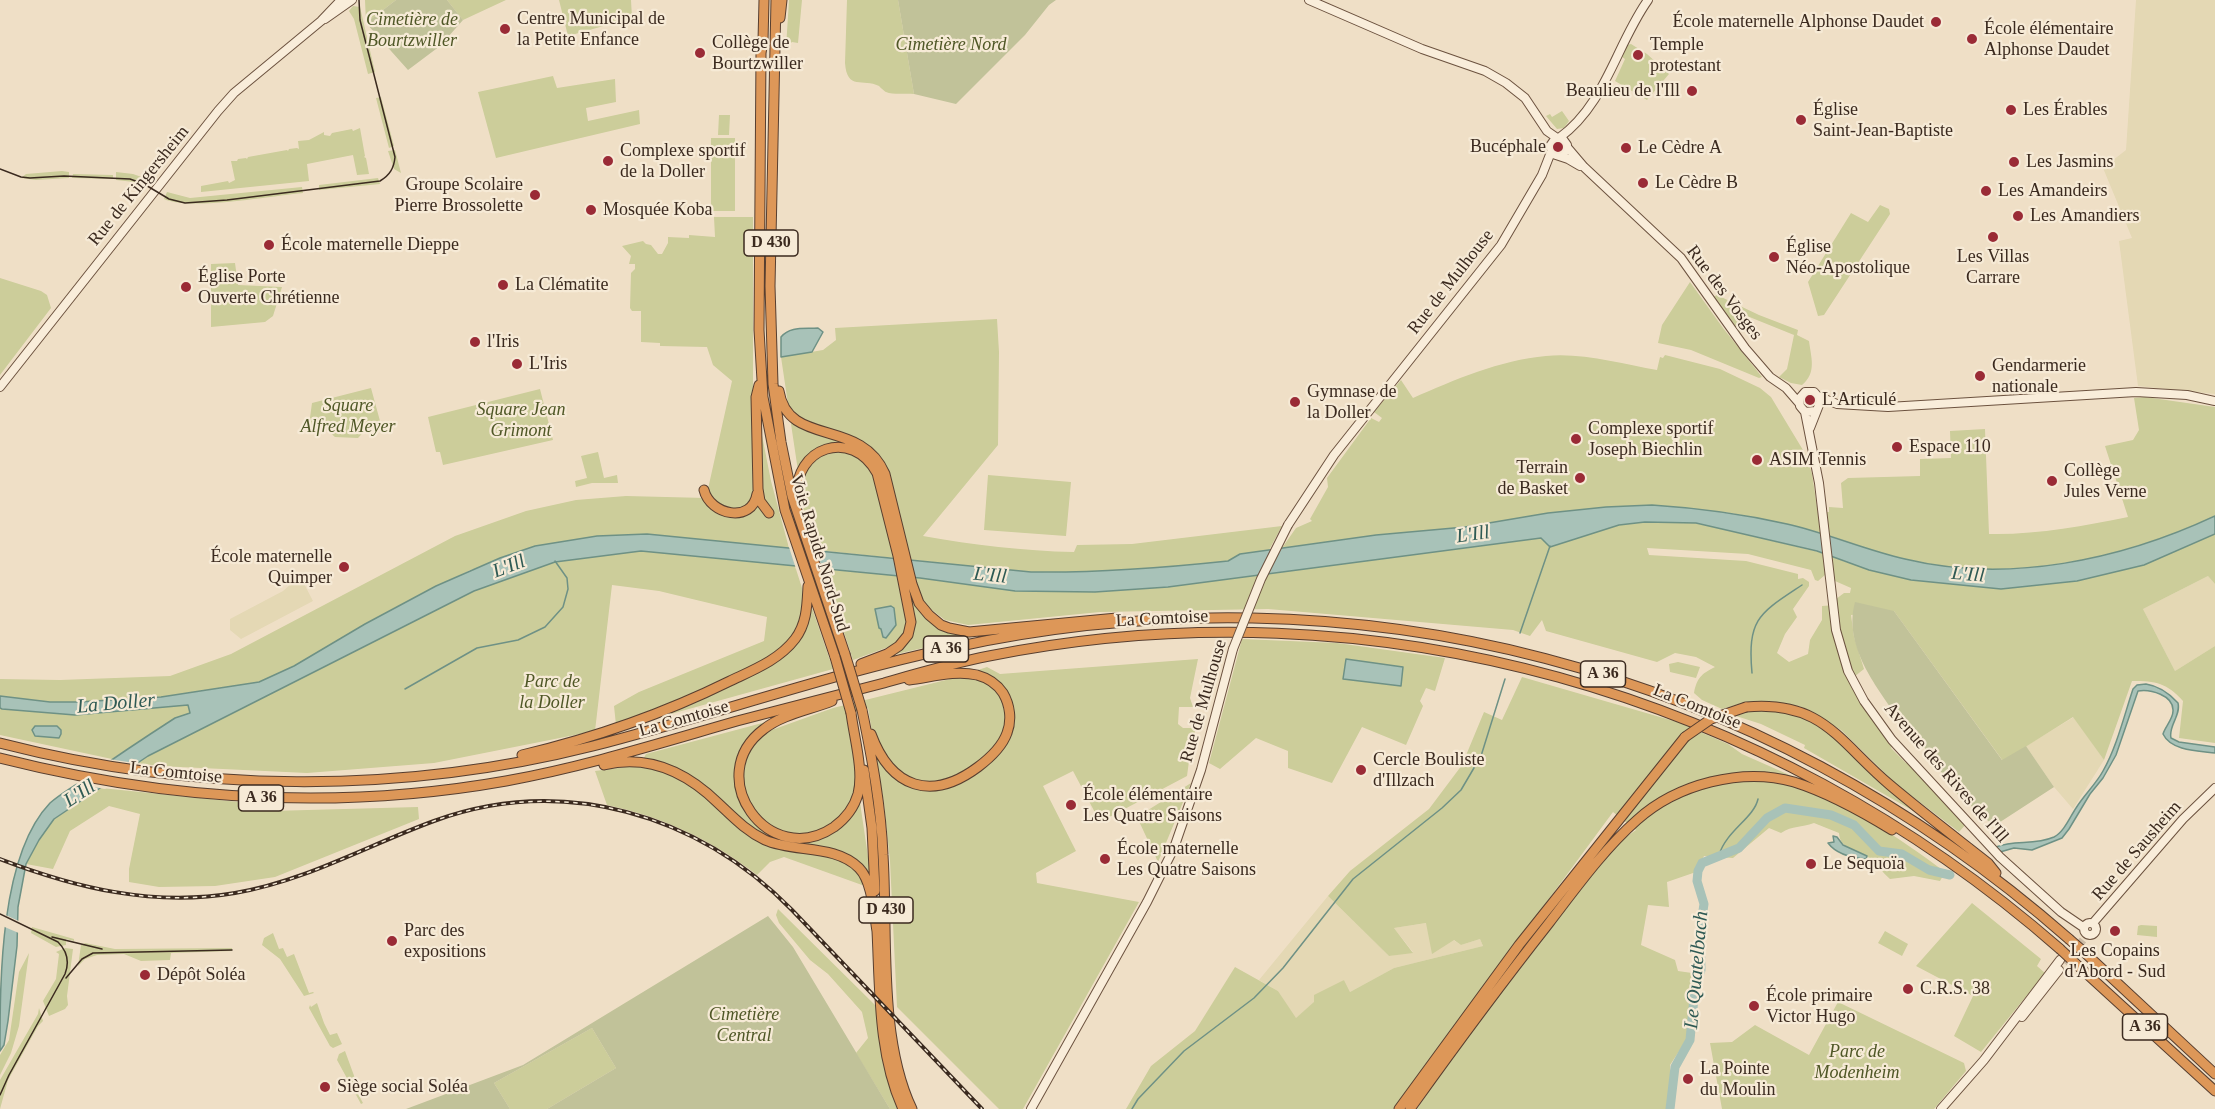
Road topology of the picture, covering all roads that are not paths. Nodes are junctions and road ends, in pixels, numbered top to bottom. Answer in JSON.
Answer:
{"nodes":[{"id":1,"x":341,"y":0,"type":"edge"},
{"id":2,"x":352,"y":0,"type":"edge"},
{"id":3,"x":758,"y":0,"type":"edge"},
{"id":4,"x":764,"y":0,"type":"edge"},
{"id":5,"x":776,"y":0,"type":"edge"},
{"id":6,"x":782,"y":0,"type":"edge"},
{"id":7,"x":1309,"y":0,"type":"edge"},
{"id":8,"x":1648,"y":0,"type":"edge"},
{"id":9,"x":321,"y":21,"type":"junction"},
{"id":10,"x":761,"y":53,"type":"junction"},
{"id":11,"x":775,"y":53,"type":"junction"},
{"id":12,"x":1534,"y":112,"type":"junction"},
{"id":13,"x":1573,"y":127,"type":"junction"},
{"id":14,"x":1558,"y":138,"type":"junction"},
{"id":15,"x":1567,"y":146,"type":"junction"},
{"id":16,"x":1555,"y":152,"type":"junction"},
{"id":17,"x":1584,"y":167,"type":"junction"},
{"id":18,"x":773,"y":371,"type":"junction"},
{"id":19,"x":761,"y":377,"type":"junction"},
{"id":20,"x":0,"y":387,"type":"edge"},
{"id":21,"x":1786,"y":388,"type":"junction"},
{"id":22,"x":1805,"y":392,"type":"junction"},
{"id":23,"x":1820,"y":398,"type":"junction"},
{"id":24,"x":2215,"y":401,"type":"edge"},
{"id":25,"x":1799,"y":403,"type":"junction"},
{"id":26,"x":1837,"y":404,"type":"junction"},
{"id":27,"x":1817,"y":409,"type":"junction"},
{"id":28,"x":1805,"y":412,"type":"junction"},
{"id":29,"x":1810,"y":429,"type":"junction"},
{"id":30,"x":704,"y":489,"type":"dead end"},
{"id":31,"x":758,"y":489,"type":"junction"},
{"id":32,"x":798,"y":512,"type":"junction"},
{"id":33,"x":769,"y":513,"type":"dead end"},
{"id":34,"x":893,"y":519,"type":"junction"},
{"id":35,"x":808,"y":579,"type":"junction"},
{"id":36,"x":911,"y":597,"type":"junction"},
{"id":37,"x":1150,"y":620,"type":"junction"},
{"id":38,"x":877,"y":685,"type":"junction"},
{"id":39,"x":859,"y":689,"type":"junction"},
{"id":40,"x":747,"y":702,"type":"junction"},
{"id":41,"x":862,"y":710,"type":"junction"},
{"id":42,"x":851,"y":712,"type":"junction"},
{"id":43,"x":607,"y":737,"type":"junction"},
{"id":44,"x":0,"y":743,"type":"edge"},
{"id":45,"x":0,"y":758,"type":"edge"},
{"id":46,"x":613,"y":760,"type":"junction"},
{"id":47,"x":2215,"y":788,"type":"edge"},
{"id":48,"x":1924,"y":844,"type":"junction"},
{"id":49,"x":2007,"y":886,"type":"junction"},
{"id":50,"x":2083,"y":934,"type":"joint"},
{"id":51,"x":878,"y":937,"type":"junction"},
{"id":52,"x":2062,"y":962,"type":"tunnel mouth"},
{"id":53,"x":2215,"y":1074,"type":"edge"},
{"id":54,"x":2215,"y":1091,"type":"edge"},
{"id":55,"x":903,"y":1109,"type":"edge"},
{"id":56,"x":912,"y":1109,"type":"edge"},
{"id":57,"x":1031,"y":1109,"type":"edge"},
{"id":58,"x":1399,"y":1109,"type":"edge"},
{"id":59,"x":1410,"y":1109,"type":"edge"},
{"id":60,"x":1941,"y":1109,"type":"edge"}],
"edges":[{"from":1,"to":9,"type":"main road","name":"Rue de Kingersheim"},
{"from":2,"to":9,"type":"main road","name":"Rue de Kingersheim"},
{"from":3,"to":10,"type":"highway"},
{"from":4,"to":10,"type":"highway","name":"Voie Rapide Nord-Sud","number":"D 430"},
{"from":5,"to":11,"type":"highway","name":"Voie Rapide Nord-Sud","number":"D 430"},
{"from":6,"to":11,"type":"highway"},
{"from":7,"to":12,"type":"main road","name":"Rue des Vosges"},
{"from":8,"to":13,"type":"main road"},
{"from":9,"to":20,"type":"main road","name":"Rue de Kingersheim"},
{"from":10,"to":19,"type":"highway","name":"Voie Rapide Nord-Sud","number":"D 430"},
{"from":11,"to":18,"type":"highway","name":"Voie Rapide Nord-Sud","number":"D 430"},
{"from":12,"to":14,"type":"main road","name":"Rue des Vosges"},
{"from":12,"to":16,"type":"main road","name":"Rue des Vosges"},
{"from":13,"to":14,"type":"main road"},
{"from":13,"to":15,"type":"main road"},
{"from":14,"to":15,"type":"main road","name":"Rue des Vosges"},
{"from":14,"to":16,"type":"main road"},
{"from":15,"to":16,"type":"main road"},
{"from":15,"to":17,"type":"main road","name":"Rue des Vosges"},
{"from":16,"to":17,"type":"main road","name":"Rue des Vosges"},
{"from":16,"to":57,"type":"main road","name":"Rue de Mulhouse","bridge":true},
{"from":17,"to":21,"type":"main road","name":"Rue des Vosges"},
{"from":18,"to":32,"type":"highway","name":"Voie Rapide Nord-Sud","number":"D 430"},
{"from":18,"to":34,"type":"highway"},
{"from":19,"to":31,"type":"highway"},
{"from":19,"to":35,"type":"highway","name":"Voie Rapide Nord-Sud","number":"D 430"},
{"from":21,"to":22,"type":"main road","name":"Rue des Vosges"},
{"from":21,"to":25,"type":"main road","name":"Rue des Vosges"},
{"from":22,"to":23,"type":"main road","name":"Rue des Vosges"},
{"from":22,"to":25,"type":"main road"},
{"from":23,"to":26,"type":"main road","name":"Rue des Vosges"},
{"from":23,"to":27,"type":"main road"},
{"from":24,"to":26,"type":"main road","name":"Rue des Vosges"},
{"from":25,"to":28,"type":"main road","name":"Rue des Vosges"},
{"from":26,"to":27,"type":"main road","name":"Rue des Vosges"},
{"from":27,"to":28,"type":"main road","name":"Rue des Vosges"},
{"from":27,"to":29,"type":"main road","name":"Avenue des Rives de l'Ill"},
{"from":28,"to":29,"type":"main road","name":"Avenue des Rives de l'Ill"},
{"from":29,"to":50,"type":"main road","name":"Avenue des Rives de l'Ill"},
{"from":30,"to":31,"type":"highway"},
{"from":31,"to":33,"type":"highway"},
{"from":32,"to":34,"type":"highway"},
{"from":32,"to":41,"type":"highway","name":"Voie Rapide Nord-Sud","number":"D 430","bridge":true},
{"from":34,"to":36,"type":"highway"},
{"from":35,"to":42,"type":"highway","name":"Voie Rapide Nord-Sud","number":"D 430","bridge":true},
{"from":35,"to":43,"type":"highway"},
{"from":36,"to":37,"type":"highway"},
{"from":36,"to":40,"type":"highway"},
{"from":37,"to":40,"type":"highway","name":"La Comtoise","number":"A 36"},
{"from":37,"to":49,"type":"highway","name":"La Comtoise","number":"A 36"},
{"from":38,"to":39,"type":"highway","name":"La Comtoise","number":"A 36"},
{"from":38,"to":41,"type":"highway"},
{"from":38,"to":48,"type":"highway","name":"La Comtoise","number":"A 36"},
{"from":39,"to":42,"type":"highway"},
{"from":39,"to":46,"type":"highway","name":"La Comtoise","number":"A 36"},
{"from":40,"to":43,"type":"highway","name":"La Comtoise","number":"A 36"},
{"from":41,"to":56,"type":"highway","name":"Voie Rapide Nord-Sud","number":"D 430"},
{"from":42,"to":51,"type":"highway","name":"Voie Rapide Nord-Sud","number":"D 430"},
{"from":43,"to":44,"type":"highway","name":"La Comtoise","number":"A 36"},
{"from":45,"to":46,"type":"highway","name":"La Comtoise","number":"A 36"},
{"from":46,"to":51,"type":"highway"},
{"from":47,"to":50,"type":"main road","name":"Rue de Sausheim"},
{"from":48,"to":54,"type":"highway","name":"La Comtoise","number":"A 36","bridge":true},
{"from":48,"to":59,"type":"highway"},
{"from":49,"to":53,"type":"highway","name":"La Comtoise","number":"A 36","bridge":true},
{"from":49,"to":58,"type":"highway","bridge":true},
{"from":51,"to":55,"type":"highway","name":"Voie Rapide Nord-Sud","number":"D 430"},
{"from":52,"to":60,"type":"main road"}]}
